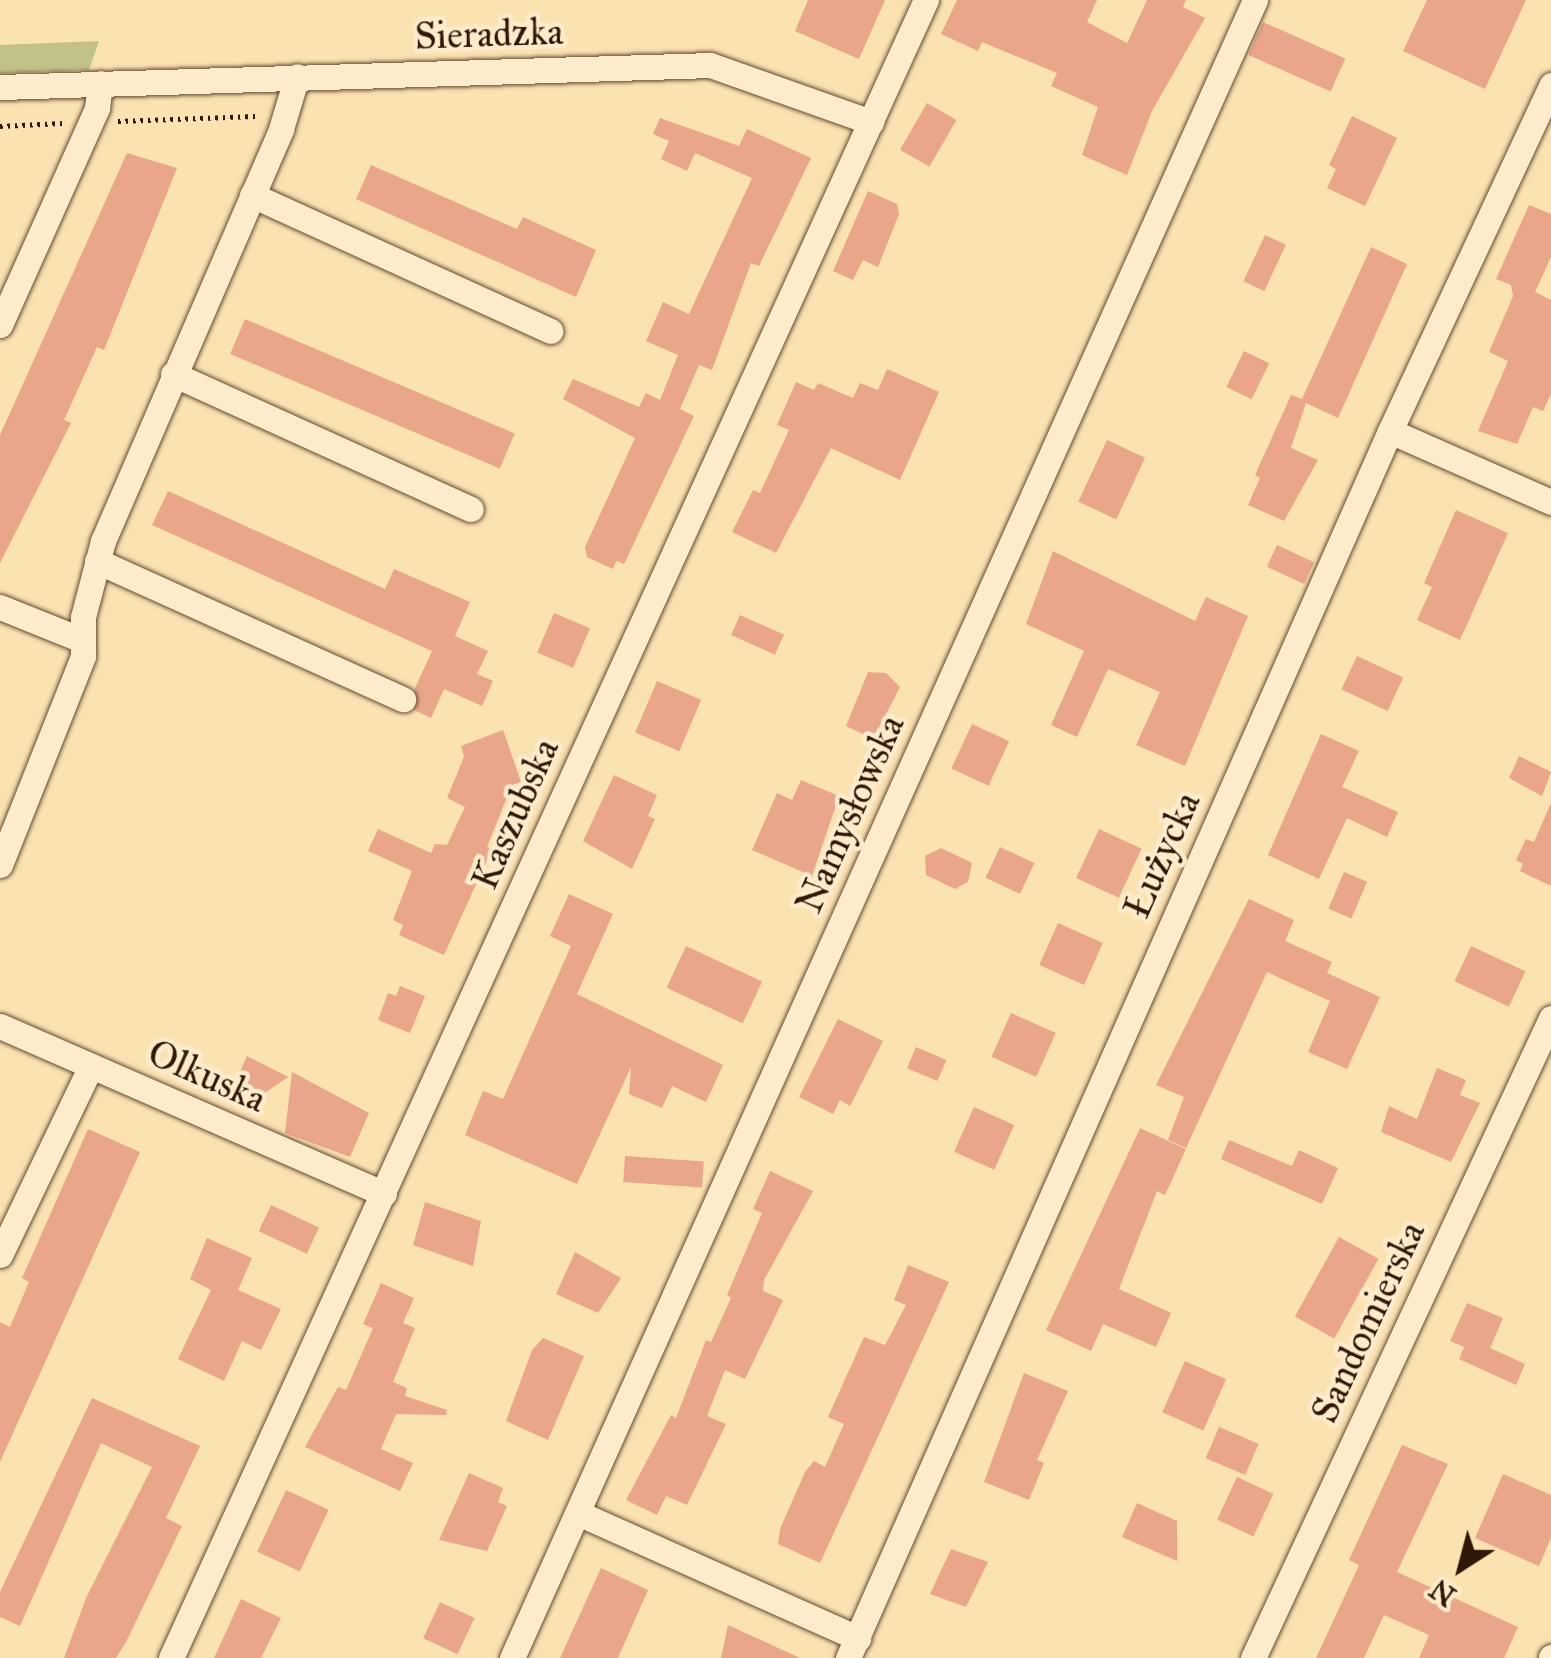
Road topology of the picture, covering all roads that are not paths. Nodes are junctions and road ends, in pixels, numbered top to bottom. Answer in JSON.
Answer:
{"nodes":[{"id":1,"x":926,"y":0,"type":"edge"},
{"id":2,"x":1255,"y":0,"type":"edge"},
{"id":3,"x":296,"y":76,"type":"junction"},
{"id":4,"x":100,"y":82,"type":"junction"},
{"id":5,"x":1551,"y":86,"type":"edge"},
{"id":6,"x":0,"y":87,"type":"edge"},
{"id":7,"x":871,"y":122,"type":"junction"},
{"id":8,"x":252,"y":195,"type":"junction"},
{"id":9,"x":0,"y":325,"type":"edge"},
{"id":10,"x":550,"y":331,"type":"dead end"},
{"id":11,"x":174,"y":374,"type":"junction"},
{"id":12,"x":1390,"y":431,"type":"junction"},
{"id":13,"x":1551,"y":502,"type":"edge"},
{"id":14,"x":471,"y":509,"type":"dead end"},
{"id":15,"x":97,"y":561,"type":"junction"},
{"id":16,"x":0,"y":608,"type":"edge"},
{"id":17,"x":82,"y":640,"type":"junction"},
{"id":18,"x":403,"y":700,"type":"dead end"},
{"id":19,"x":9,"y":817,"type":"edge"},
{"id":20,"x":0,"y":864,"type":"edge"},
{"id":21,"x":1551,"y":1018,"type":"edge"},
{"id":22,"x":0,"y":1026,"type":"edge"},
{"id":23,"x":91,"y":1066,"type":"junction"},
{"id":24,"x":384,"y":1194,"type":"junction"},
{"id":25,"x":0,"y":1255,"type":"edge"},
{"id":26,"x":578,"y":1513,"type":"junction"},
{"id":27,"x":853,"y":1648,"type":"edge"},
{"id":28,"x":1256,"y":1657,"type":"edge"},
{"id":29,"x":170,"y":1658,"type":"edge"},
{"id":30,"x":512,"y":1658,"type":"edge"}],
"edges":[{"from":1,"to":7,"type":"street","name":"Kaszubska"},
{"from":2,"to":26,"type":"street","name":"Namysłowska"},
{"from":3,"to":4,"type":"street","name":"Sieradzka"},
{"from":3,"to":7,"type":"street","name":"Sieradzka"},
{"from":3,"to":8,"type":"street"},
{"from":4,"to":6,"type":"street","name":"Sieradzka"},
{"from":4,"to":9,"type":"street"},
{"from":5,"to":12,"type":"street","name":"Łużycka"},
{"from":7,"to":24,"type":"street","name":"Kaszubska"},
{"from":8,"to":10,"type":"street"},
{"from":8,"to":11,"type":"street"},
{"from":11,"to":14,"type":"street"},
{"from":11,"to":15,"type":"street"},
{"from":12,"to":13,"type":"street"},
{"from":12,"to":27,"type":"street","name":"Łużycka"},
{"from":15,"to":17,"type":"street"},
{"from":15,"to":18,"type":"street"},
{"from":16,"to":17,"type":"street"},
{"from":17,"to":19,"type":"street"},
{"from":19,"to":20,"type":"street"},
{"from":21,"to":28,"type":"street","name":"Sandomierska"},
{"from":22,"to":23,"type":"street","name":"Olkuska"},
{"from":23,"to":24,"type":"street","name":"Olkuska"},
{"from":23,"to":25,"type":"street"},
{"from":24,"to":29,"type":"street","name":"Kaszubska"},
{"from":26,"to":27,"type":"street"},
{"from":26,"to":30,"type":"street","name":"Namysłowska"}]}
